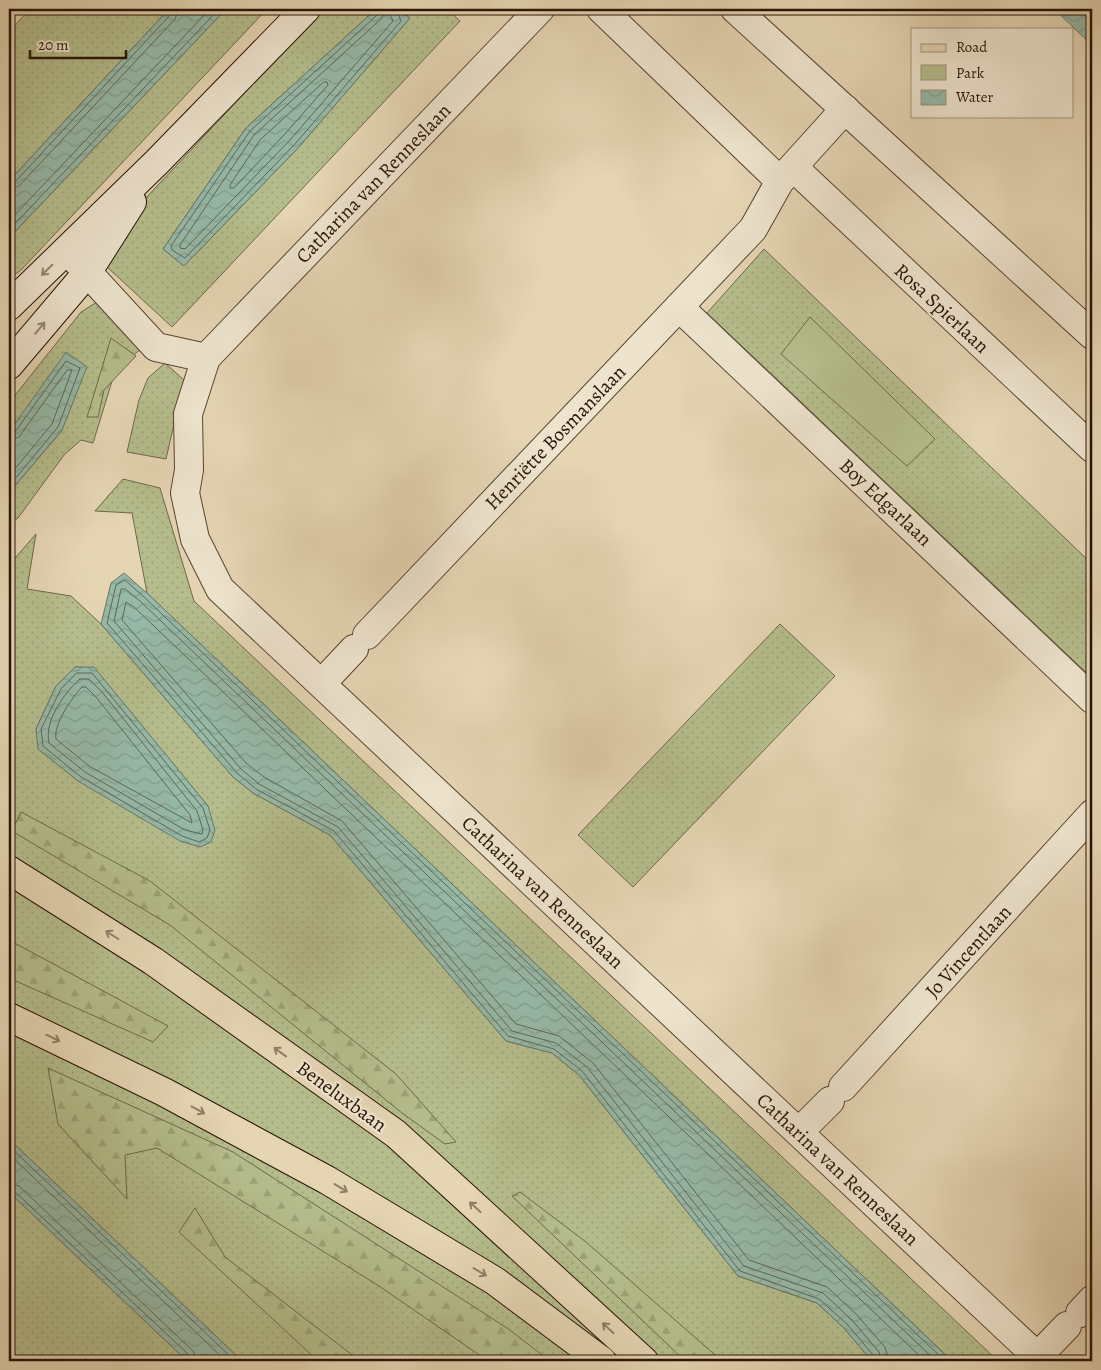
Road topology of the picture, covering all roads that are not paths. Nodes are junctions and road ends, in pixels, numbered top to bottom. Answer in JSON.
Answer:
{"nodes":[{"id":1,"x":306,"y":9,"type":"edge"},
{"id":2,"x":540,"y":9,"type":"edge"},
{"id":3,"x":601,"y":9,"type":"edge"},
{"id":4,"x":735,"y":9,"type":"edge"},
{"id":5,"x":845,"y":109,"type":"junction"},
{"id":6,"x":157,"y":162,"type":"junction"},
{"id":7,"x":787,"y":174,"type":"junction"},
{"id":8,"x":67,"y":250,"type":"junction"},
{"id":9,"x":87,"y":272,"type":"junction"},
{"id":10,"x":9,"y":306,"type":"edge"},
{"id":11,"x":679,"y":307,"type":"junction"},
{"id":12,"x":1092,"y":335,"type":"edge"},
{"id":13,"x":206,"y":358,"type":"junction"},
{"id":14,"x":9,"y":365,"type":"edge"},
{"id":15,"x":1092,"y":448,"type":"edge"},
{"id":16,"x":322,"y":683,"type":"junction"},
{"id":17,"x":1092,"y":699,"type":"edge"},
{"id":18,"x":1092,"y":814,"type":"edge"},
{"id":19,"x":9,"y":870,"type":"edge"},
{"id":20,"x":9,"y":1017,"type":"edge"},
{"id":21,"x":800,"y":1132,"type":"junction"},
{"id":22,"x":1080,"y":1313,"type":"edge"},
{"id":23,"x":1039,"y":1359,"type":"edge"},
{"id":24,"x":602,"y":1361,"type":"edge"},
{"id":25,"x":644,"y":1361,"type":"edge"}],
"edges":[{"from":1,"to":6,"type":"street"},
{"from":2,"to":13,"type":"street","name":"Catharina van Renneslaan"},
{"from":3,"to":7,"type":"street","name":"Rosa Spierlaan"},
{"from":4,"to":5,"type":"street"},
{"from":5,"to":7,"type":"street"},
{"from":5,"to":12,"type":"street"},
{"from":6,"to":8,"type":"street"},
{"from":6,"to":9,"type":"street"},
{"from":7,"to":11,"type":"street","name":"Henriëtte Bosmanslaan"},
{"from":7,"to":15,"type":"street","name":"Rosa Spierlaan"},
{"from":8,"to":9,"type":"street"},
{"from":8,"to":10,"type":"street","one_way":true},
{"from":9,"to":13,"type":"street"},
{"from":14,"to":9,"type":"street","one_way":true},
{"from":11,"to":16,"type":"street","name":"Henriëtte Bosmanslaan"},
{"from":11,"to":17,"type":"street","name":"Boy Edgarlaan"},
{"from":13,"to":16,"type":"street","name":"Catharina van Renneslaan"},
{"from":16,"to":21,"type":"street","name":"Catharina van Renneslaan"},
{"from":18,"to":21,"type":"street","name":"Jo Vincentlaan"},
{"from":25,"to":19,"type":"main road","name":"Beneluxbaan","one_way":true},
{"from":20,"to":24,"type":"main road","one_way":true},
{"from":21,"to":23,"type":"street","name":"Catharina van Renneslaan"},
{"from":22,"to":23,"type":"street"}]}
